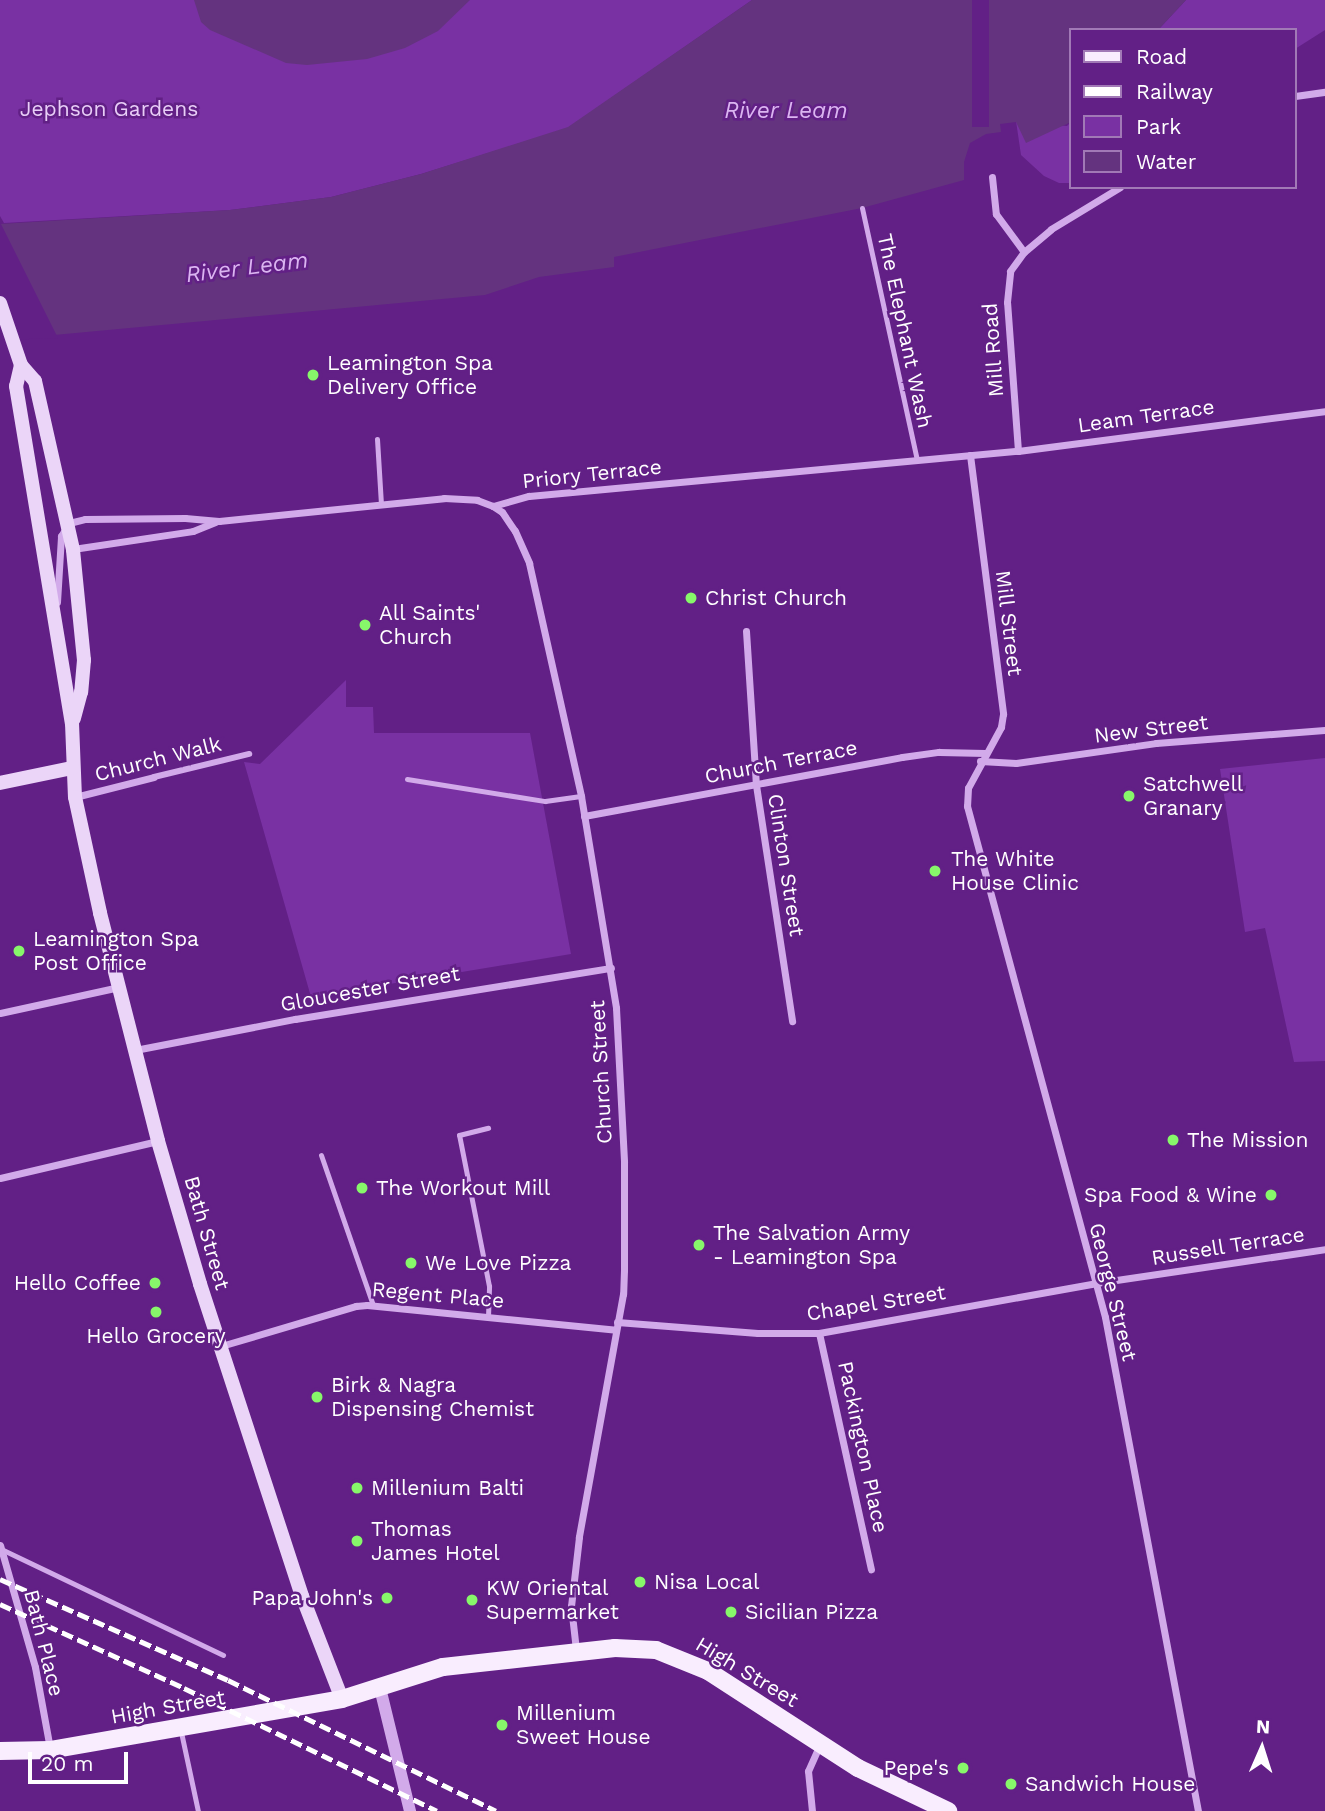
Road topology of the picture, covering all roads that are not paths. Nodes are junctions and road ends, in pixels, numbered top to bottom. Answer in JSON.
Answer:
{"nodes":[{"id":1,"x":1325,"y":92,"type":"edge"},
{"id":2,"x":1297,"y":96,"type":"edge"},
{"id":3,"x":992,"y":177,"type":"dead end"},
{"id":4,"x":1117,"y":189,"type":"edge"},
{"id":5,"x":862,"y":208,"type":"dead end"},
{"id":6,"x":1024,"y":252,"type":"junction"},
{"id":7,"x":0,"y":303,"type":"edge"},
{"id":8,"x":21,"y":365,"type":"junction"},
{"id":9,"x":1325,"y":411,"type":"edge"},
{"id":10,"x":377,"y":439,"type":"dead end"},
{"id":11,"x":1018,"y":450,"type":"junction"},
{"id":12,"x":970,"y":455,"type":"junction"},
{"id":13,"x":917,"y":460,"type":"junction"},
{"id":14,"x":381,"y":505,"type":"junction"},
{"id":15,"x":493,"y":506,"type":"junction"},
{"id":16,"x":219,"y":521,"type":"junction"},
{"id":17,"x":69,"y":523,"type":"junction"},
{"id":18,"x":42,"y":530,"type":"junction"},
{"id":19,"x":60,"y":542,"type":"junction"},
{"id":20,"x":74,"y":550,"type":"junction"},
{"id":21,"x":56,"y":620,"type":"junction"},
{"id":22,"x":746,"y":631,"type":"dead end"},
{"id":23,"x":72,"y":723,"type":"junction"},
{"id":24,"x":1325,"y":730,"type":"edge"},
{"id":25,"x":985,"y":753,"type":"junction"},
{"id":26,"x":249,"y":754,"type":"dead end"},
{"id":27,"x":981,"y":761,"type":"junction"},
{"id":28,"x":72,"y":768,"type":"junction"},
{"id":29,"x":154,"y":777,"type":"joint"},
{"id":30,"x":407,"y":779,"type":"dead end"},
{"id":31,"x":0,"y":783,"type":"edge"},
{"id":32,"x":756,"y":785,"type":"junction"},
{"id":33,"x":968,"y":788,"type":"joint"},
{"id":34,"x":580,"y":796,"type":"junction"},
{"id":35,"x":75,"y":797,"type":"junction"},
{"id":36,"x":584,"y":816,"type":"junction"},
{"id":37,"x":611,"y":968,"type":"junction"},
{"id":38,"x":120,"y":986,"type":"junction"},
{"id":39,"x":0,"y":1013,"type":"edge"},
{"id":40,"x":792,"y":1021,"type":"dead end"},
{"id":41,"x":135,"y":1050,"type":"junction"},
{"id":42,"x":488,"y":1128,"type":"dead end"},
{"id":43,"x":158,"y":1141,"type":"junction"},
{"id":44,"x":321,"y":1156,"type":"dead end"},
{"id":45,"x":0,"y":1178,"type":"edge"},
{"id":46,"x":1325,"y":1248,"type":"edge"},
{"id":47,"x":1096,"y":1283,"type":"junction"},
{"id":48,"x":373,"y":1305,"type":"junction"},
{"id":49,"x":488,"y":1317,"type":"junction"},
{"id":50,"x":617,"y":1326,"type":"junction"},
{"id":51,"x":819,"y":1333,"type":"junction"},
{"id":52,"x":220,"y":1347,"type":"junction"},
{"id":53,"x":0,"y":1548,"type":"edge"},
{"id":54,"x":870,"y":1569,"type":"dead end"},
{"id":55,"x":577,"y":1652,"type":"junction"},
{"id":56,"x":223,"y":1654,"type":"dead end"},
{"id":57,"x":380,"y":1689,"type":"junction"},
{"id":58,"x":342,"y":1699,"type":"junction"},
{"id":59,"x":180,"y":1729,"type":"junction"},
{"id":60,"x":821,"y":1744,"type":"junction"},
{"id":61,"x":50,"y":1749,"type":"junction"},
{"id":62,"x":0,"y":1752,"type":"edge"},
{"id":63,"x":198,"y":1811,"type":"edge"},
{"id":64,"x":410,"y":1811,"type":"edge"},
{"id":65,"x":812,"y":1811,"type":"edge"},
{"id":66,"x":948,"y":1811,"type":"edge"},
{"id":67,"x":1198,"y":1811,"type":"edge"}],
"edges":[{"from":1,"to":2,"type":"street"},
{"from":3,"to":6,"type":"street"},
{"from":4,"to":6,"type":"street","name":"Mill Road"},
{"from":5,"to":13,"type":"lane","name":"The Elephant Wash"},
{"from":6,"to":11,"type":"street","name":"Mill Road"},
{"from":7,"to":8,"type":"main road"},
{"from":8,"to":17,"type":"main road"},
{"from":8,"to":18,"type":"main road"},
{"from":9,"to":11,"type":"street","name":"Leam Terrace"},
{"from":10,"to":14,"type":"lane"},
{"from":11,"to":12,"type":"street","name":"Leam Terrace"},
{"from":12,"to":13,"type":"street","name":"Priory Terrace"},
{"from":12,"to":25,"type":"street","name":"Mill Street"},
{"from":13,"to":15,"type":"street","name":"Priory Terrace"},
{"from":14,"to":15,"type":"street","name":"Priory Terrace"},
{"from":14,"to":16,"type":"street","name":"Priory Terrace"},
{"from":15,"to":34,"type":"street","name":"Church Street"},
{"from":16,"to":17,"type":"street","name":"Priory Terrace"},
{"from":16,"to":20,"type":"street","name":"Priory Terrace"},
{"from":17,"to":19,"type":"street"},
{"from":17,"to":20,"type":"main road"},
{"from":18,"to":19,"type":"street"},
{"from":18,"to":21,"type":"main road"},
{"from":19,"to":20,"type":"street"},
{"from":19,"to":21,"type":"street"},
{"from":20,"to":23,"type":"main road"},
{"from":21,"to":23,"type":"main road"},
{"from":22,"to":32,"type":"street","name":"Clinton Street"},
{"from":23,"to":28,"type":"main road","name":"Bath Street"},
{"from":24,"to":27,"type":"street","name":"New Street"},
{"from":25,"to":27,"type":"street","name":"Mill Street"},
{"from":25,"to":32,"type":"street","name":"Church Terrace"},
{"from":26,"to":29,"type":"street","name":"Church Walk"},
{"from":27,"to":33,"type":"street","name":"Mill Street"},
{"from":28,"to":31,"type":"main road"},
{"from":28,"to":35,"type":"main road","name":"Bath Street"},
{"from":29,"to":35,"type":"street","name":"Church Walk"},
{"from":30,"to":34,"type":"lane"},
{"from":32,"to":36,"type":"street","name":"Church Terrace"},
{"from":32,"to":40,"type":"street","name":"Clinton Street"},
{"from":33,"to":47,"type":"street","name":"George Street"},
{"from":34,"to":36,"type":"street","name":"Church Street"},
{"from":35,"to":38,"type":"main road","name":"Bath Street"},
{"from":36,"to":37,"type":"street","name":"Church Street"},
{"from":37,"to":41,"type":"street","name":"Gloucester Street"},
{"from":37,"to":50,"type":"street","name":"Church Street"},
{"from":38,"to":39,"type":"street"},
{"from":38,"to":41,"type":"main road","name":"Bath Street"},
{"from":41,"to":43,"type":"main road","name":"Bath Street"},
{"from":42,"to":49,"type":"lane"},
{"from":43,"to":45,"type":"street"},
{"from":43,"to":52,"type":"main road","name":"Bath Street"},
{"from":44,"to":48,"type":"lane"},
{"from":46,"to":47,"type":"street","name":"Russell Terrace"},
{"from":47,"to":51,"type":"street","name":"Chapel Street"},
{"from":47,"to":67,"type":"street","name":"George Street"},
{"from":48,"to":49,"type":"street","name":"Regent Place"},
{"from":48,"to":52,"type":"street","name":"Regent Place"},
{"from":49,"to":50,"type":"street","name":"Regent Place"},
{"from":50,"to":51,"type":"street","name":"Chapel Street"},
{"from":50,"to":55,"type":"street","name":"Church Street"},
{"from":51,"to":54,"type":"street","name":"Packington Place"},
{"from":52,"to":58,"type":"main road","name":"Bath Street"},
{"from":53,"to":56,"type":"lane"},
{"from":53,"to":61,"type":"street","name":"Bath Place"},
{"from":55,"to":57,"type":"main road","name":"High Street"},
{"from":55,"to":60,"type":"main road","name":"High Street"},
{"from":57,"to":58,"type":"main road","name":"High Street"},
{"from":57,"to":64,"type":"street"},
{"from":58,"to":59,"type":"main road","name":"High Street"},
{"from":59,"to":61,"type":"main road","name":"High Street"},
{"from":59,"to":63,"type":"lane"},
{"from":60,"to":65,"type":"street"},
{"from":60,"to":66,"type":"main road","name":"High Street"},
{"from":61,"to":62,"type":"main road","name":"High Street"}]}
